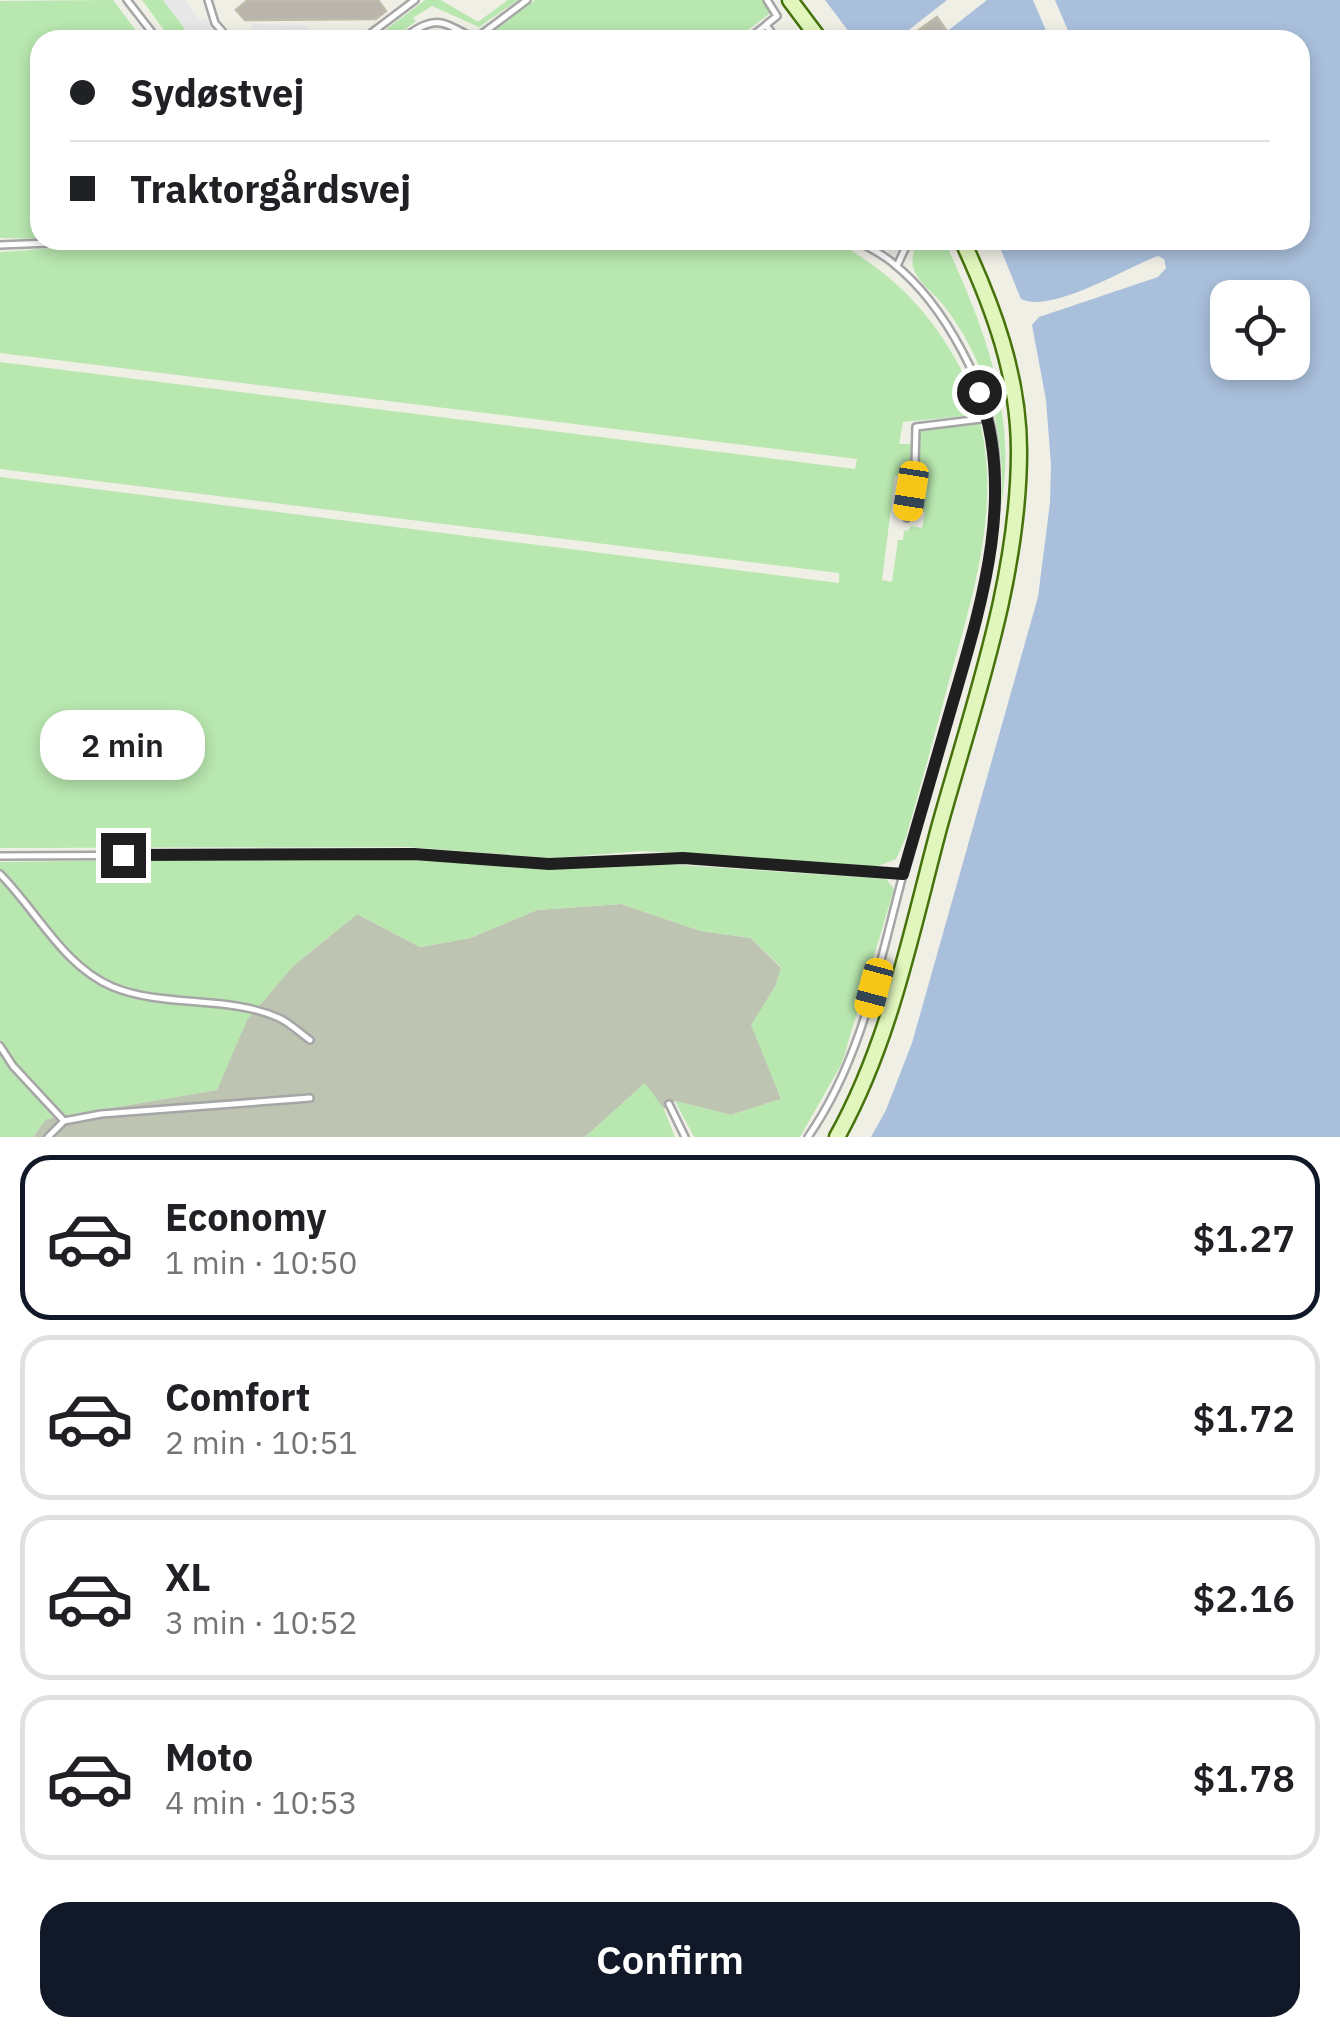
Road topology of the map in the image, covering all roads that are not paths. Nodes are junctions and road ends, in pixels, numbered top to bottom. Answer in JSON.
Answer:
{"nodes":[{"id":1,"x":127,"y":0,"type":"edge"},
{"id":2,"x":208,"y":0,"type":"edge"},
{"id":3,"x":415,"y":0,"type":"edge"},
{"id":4,"x":527,"y":0,"type":"edge"},
{"id":5,"x":767,"y":0,"type":"edge"},
{"id":6,"x":790,"y":0,"type":"edge"},
{"id":7,"x":766,"y":25,"type":"junction"},
{"id":8,"x":150,"y":30,"type":"edge"},
{"id":9,"x":221,"y":30,"type":"edge"},
{"id":10,"x":375,"y":30,"type":"edge"},
{"id":11,"x":414,"y":30,"type":"edge"},
{"id":12,"x":454,"y":30,"type":"edge"},
{"id":13,"x":489,"y":30,"type":"edge"},
{"id":14,"x":760,"y":30,"type":"edge"},
{"id":15,"x":770,"y":30,"type":"edge"},
{"id":16,"x":812,"y":30,"type":"edge"},
{"id":17,"x":30,"y":244,"type":"edge"},
{"id":18,"x":0,"y":245,"type":"edge"},
{"id":19,"x":872,"y":250,"type":"edge"},
{"id":20,"x":904,"y":250,"type":"edge"},
{"id":21,"x":967,"y":250,"type":"edge"},
{"id":22,"x":897,"y":266,"type":"junction"},
{"id":23,"x":988,"y":418,"type":"junction"},
{"id":24,"x":907,"y":518,"type":"dead end"},
{"id":25,"x":0,"y":856,"type":"edge"},
{"id":26,"x":0,"y":874,"type":"edge"},
{"id":27,"x":903,"y":874,"type":"junction"},
{"id":28,"x":310,"y":1040,"type":"dead end"},
{"id":29,"x":0,"y":1046,"type":"edge"},
{"id":30,"x":310,"y":1098,"type":"dead end"},
{"id":31,"x":669,"y":1104,"type":"dead end"},
{"id":32,"x":64,"y":1122,"type":"junction"},
{"id":33,"x":48,"y":1137,"type":"edge"},
{"id":34,"x":685,"y":1137,"type":"edge"},
{"id":35,"x":808,"y":1137,"type":"edge"},
{"id":36,"x":836,"y":1137,"type":"edge"}],
"edges":[{"from":1,"to":8,"type":"lane"},
{"from":2,"to":9,"type":"lane"},
{"from":3,"to":10,"type":"lane"},
{"from":4,"to":13,"type":"lane"},
{"from":5,"to":7,"type":"lane"},
{"from":6,"to":16,"type":"street"},
{"from":7,"to":14,"type":"lane"},
{"from":7,"to":15,"type":"lane"},
{"from":11,"to":12,"type":"lane"},
{"from":17,"to":18,"type":"lane"},
{"from":19,"to":22,"type":"lane"},
{"from":20,"to":22,"type":"lane"},
{"from":21,"to":36,"type":"street"},
{"from":22,"to":23,"type":"lane"},
{"from":23,"to":24,"type":"lane"},
{"from":23,"to":27,"type":"lane"},
{"from":25,"to":27,"type":"lane"},
{"from":26,"to":28,"type":"lane"},
{"from":27,"to":35,"type":"lane"},
{"from":29,"to":32,"type":"lane"},
{"from":30,"to":32,"type":"lane"},
{"from":31,"to":34,"type":"lane"},
{"from":32,"to":33,"type":"lane"}]}
